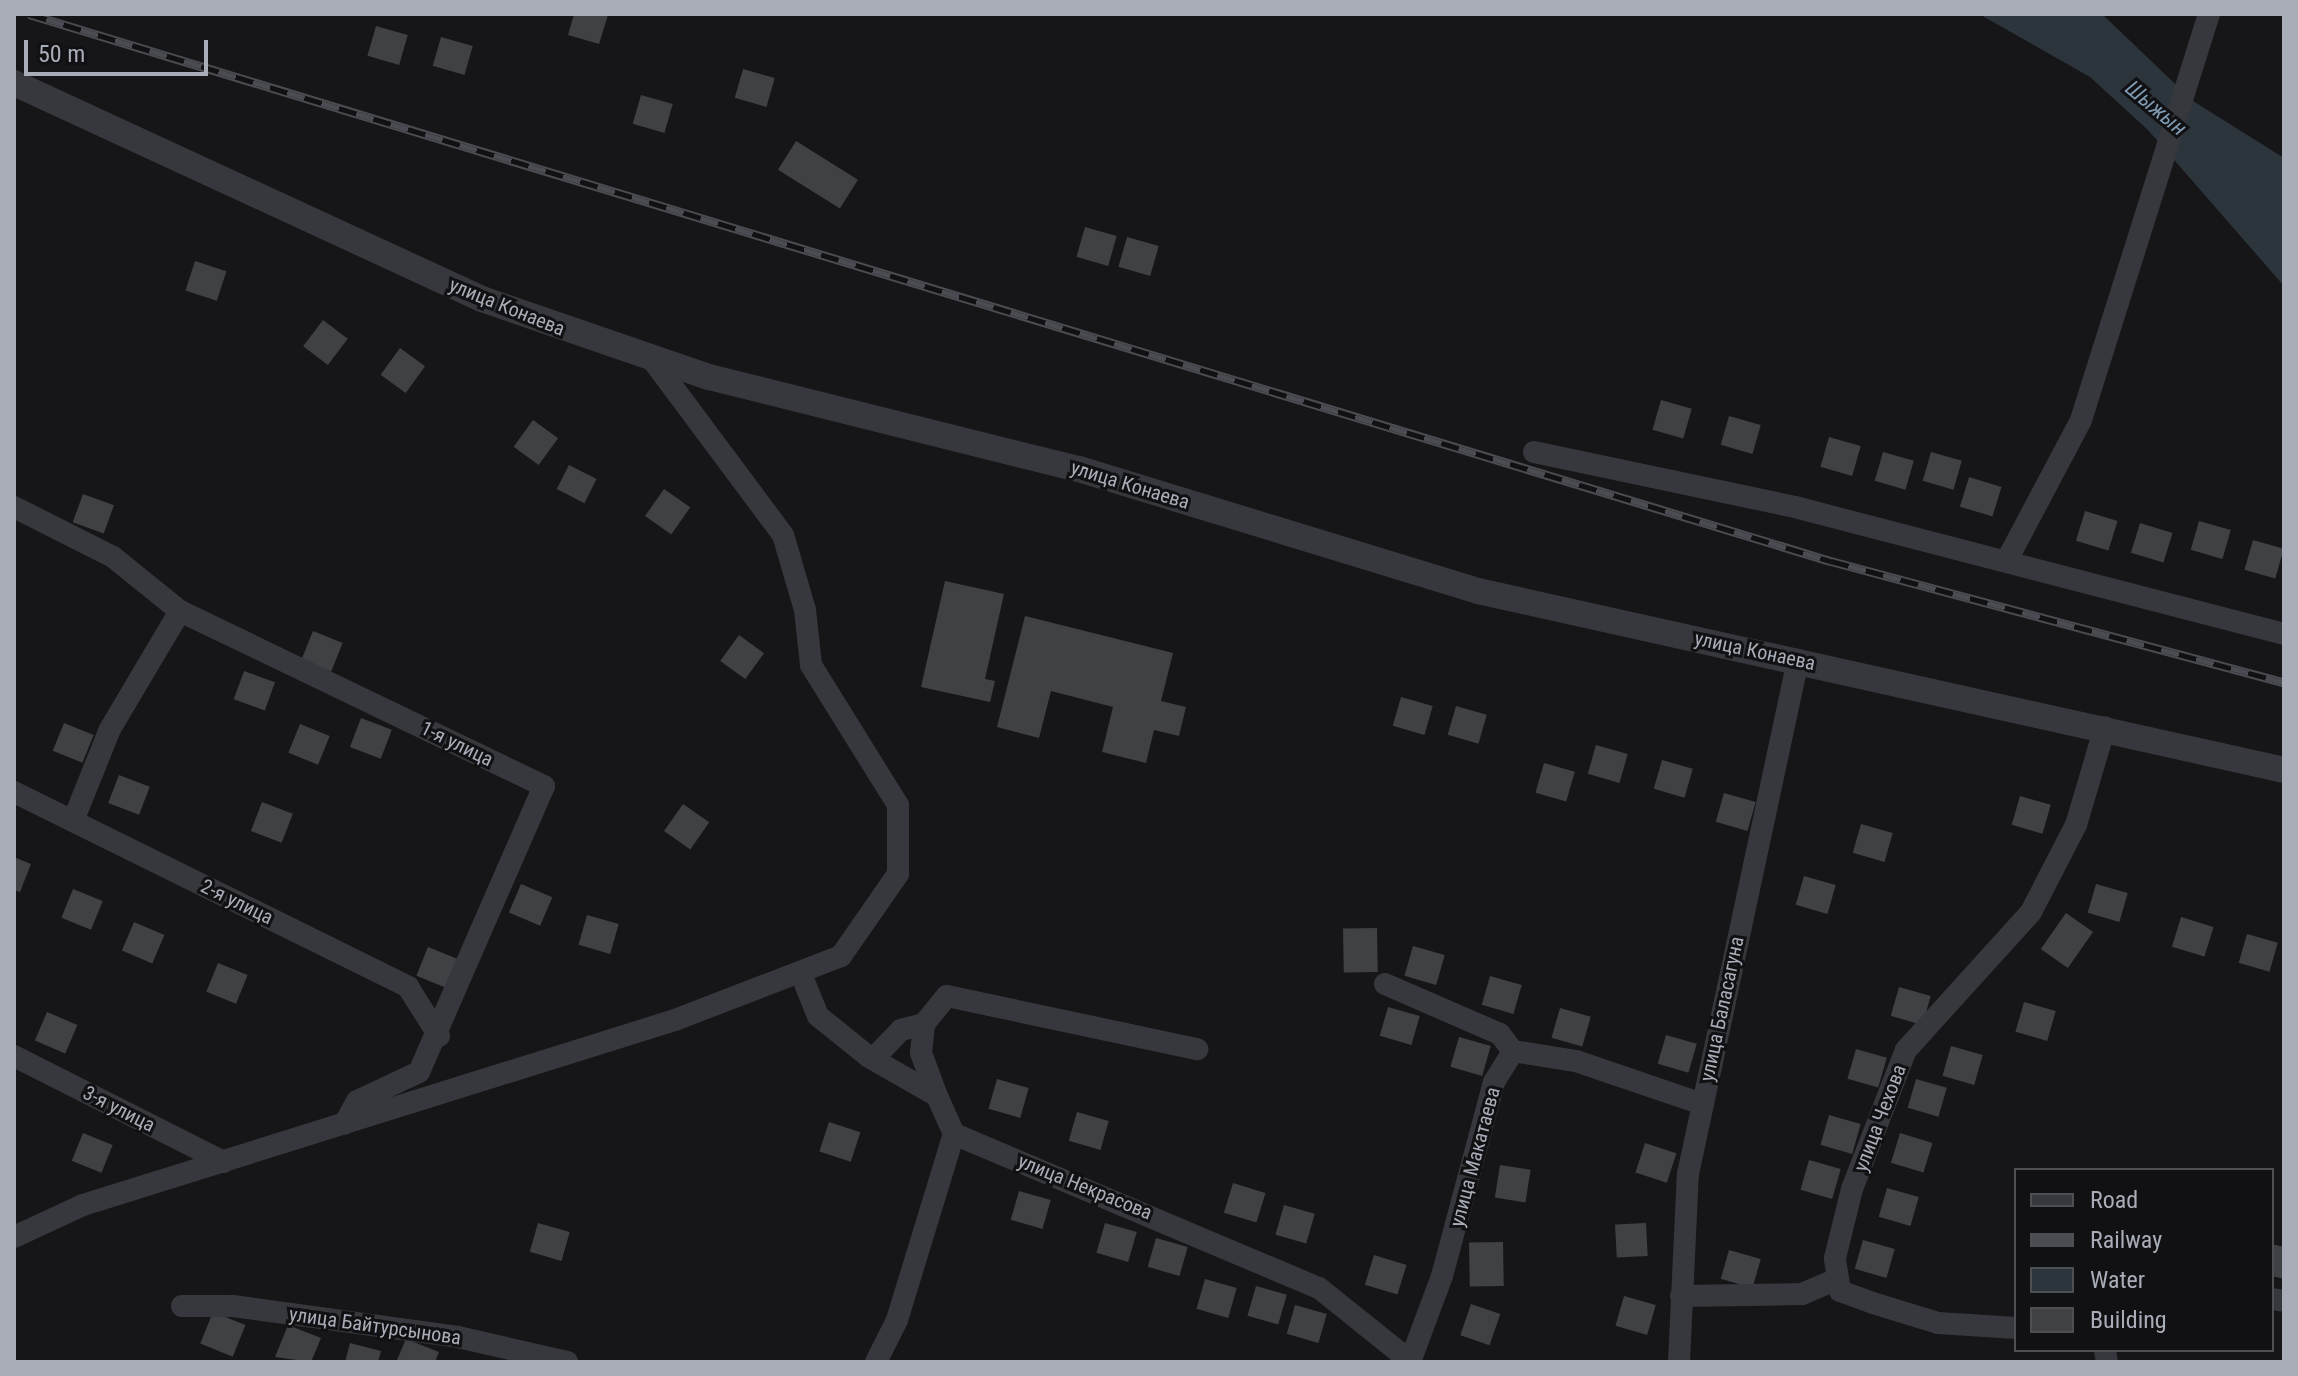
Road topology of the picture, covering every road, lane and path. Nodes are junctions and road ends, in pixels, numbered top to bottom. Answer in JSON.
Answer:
{"nodes":[{"id":1,"x":2209,"y":14,"type":"edge"},
{"id":2,"x":14,"y":83,"type":"edge"},
{"id":3,"x":652,"y":359,"type":"junction"},
{"id":4,"x":1534,"y":452,"type":"dead end"},
{"id":5,"x":14,"y":507,"type":"edge"},
{"id":6,"x":2007,"y":560,"type":"junction"},
{"id":7,"x":180,"y":611,"type":"junction"},
{"id":8,"x":2284,"y":634,"type":"edge"},
{"id":9,"x":1798,"y":660,"type":"junction"},
{"id":10,"x":2105,"y":727,"type":"junction"},
{"id":11,"x":2284,"y":770,"type":"edge"},
{"id":12,"x":14,"y":792,"type":"edge"},
{"id":13,"x":73,"y":821,"type":"junction"},
{"id":14,"x":801,"y":974,"type":"junction"},
{"id":15,"x":1385,"y":984,"type":"dead end"},
{"id":16,"x":924,"y":1024,"type":"junction"},
{"id":17,"x":439,"y":1036,"type":"junction"},
{"id":18,"x":1197,"y":1049,"type":"dead end"},
{"id":19,"x":1513,"y":1051,"type":"junction"},
{"id":20,"x":14,"y":1056,"type":"edge"},
{"id":21,"x":873,"y":1059,"type":"junction"},
{"id":22,"x":937,"y":1096,"type":"junction"},
{"id":23,"x":1702,"y":1104,"type":"junction"},
{"id":24,"x":344,"y":1124,"type":"junction"},
{"id":25,"x":954,"y":1134,"type":"junction"},
{"id":26,"x":224,"y":1162,"type":"junction"},
{"id":27,"x":14,"y":1237,"type":"edge"},
{"id":28,"x":1833,"y":1281,"type":"junction"},
{"id":29,"x":1681,"y":1296,"type":"junction"},
{"id":30,"x":182,"y":1306,"type":"dead end"},
{"id":31,"x":2014,"y":1328,"type":"edge"},
{"id":32,"x":567,"y":1362,"type":"edge"},
{"id":33,"x":876,"y":1362,"type":"edge"},
{"id":34,"x":1410,"y":1362,"type":"edge"},
{"id":35,"x":1679,"y":1362,"type":"edge"}],
"edges":[{"from":1,"to":6,"type":"street"},
{"from":2,"to":3,"type":"street","name":"улица Конаева"},
{"from":3,"to":9,"type":"street","name":"улица Конаева"},
{"from":3,"to":14,"type":"street"},
{"from":4,"to":6,"type":"street"},
{"from":5,"to":7,"type":"street","name":"1-я улица"},
{"from":6,"to":8,"type":"street"},
{"from":7,"to":13,"type":"street"},
{"from":7,"to":17,"type":"street","name":"1-я улица"},
{"from":9,"to":10,"type":"street","name":"улица Конаева"},
{"from":9,"to":23,"type":"street","name":"улица Баласагуна"},
{"from":10,"to":11,"type":"street","name":"улица Конаева"},
{"from":10,"to":28,"type":"street","name":"улица Чехова"},
{"from":12,"to":13,"type":"street","name":"2-я улица"},
{"from":13,"to":17,"type":"street","name":"2-я улица"},
{"from":14,"to":21,"type":"street"},
{"from":14,"to":24,"type":"street"},
{"from":15,"to":19,"type":"street"},
{"from":16,"to":18,"type":"street"},
{"from":16,"to":21,"type":"street"},
{"from":16,"to":22,"type":"street"},
{"from":17,"to":24,"type":"street","name":"1-я улица"},
{"from":19,"to":23,"type":"street"},
{"from":19,"to":34,"type":"street","name":"улица Макатаева"},
{"from":20,"to":26,"type":"street","name":"3-я улица"},
{"from":21,"to":22,"type":"street"},
{"from":22,"to":25,"type":"street"},
{"from":23,"to":29,"type":"street","name":"улица Баласагуна"},
{"from":24,"to":26,"type":"street"},
{"from":25,"to":33,"type":"street"},
{"from":25,"to":34,"type":"street","name":"улица Некрасова"},
{"from":26,"to":27,"type":"street"},
{"from":28,"to":29,"type":"street"},
{"from":28,"to":31,"type":"street"},
{"from":29,"to":35,"type":"street","name":"улица Баласагуна"},
{"from":30,"to":32,"type":"street","name":"улица Байтурсынова"}]}
